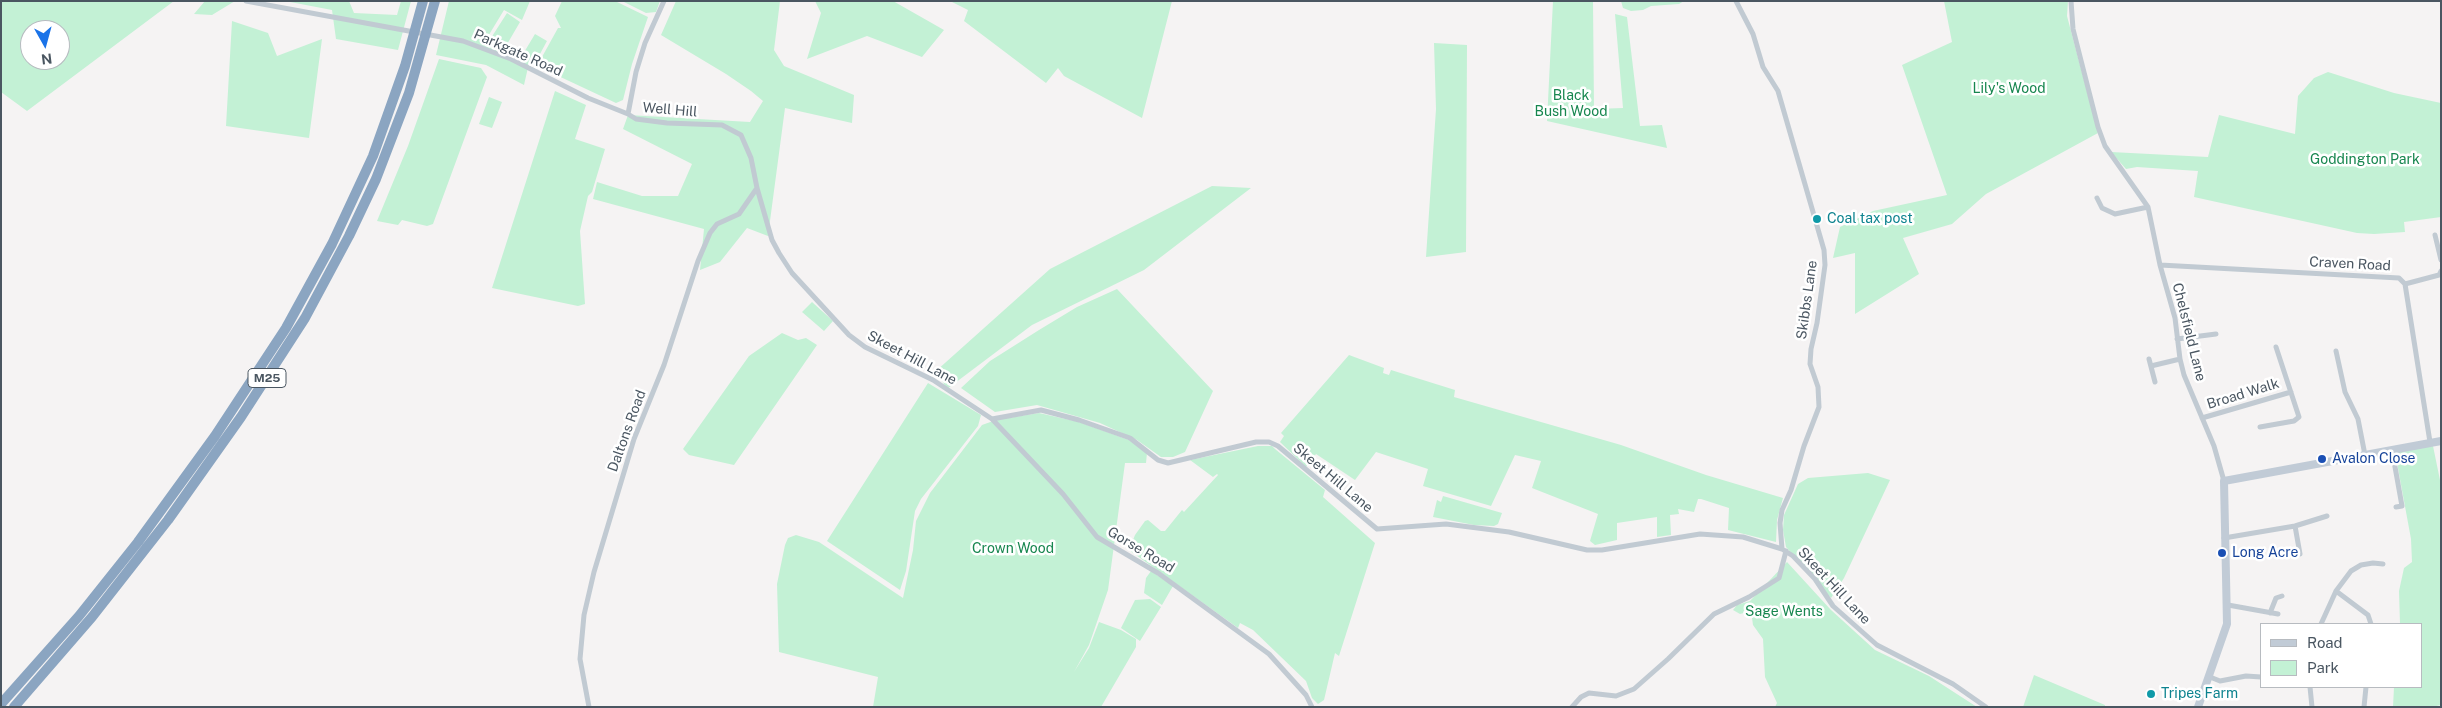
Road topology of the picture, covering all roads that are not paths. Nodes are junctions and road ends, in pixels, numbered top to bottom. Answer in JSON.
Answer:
{"nodes":[{"id":1,"x":246,"y":1,"type":"edge"},
{"id":2,"x":423,"y":1,"type":"edge"},
{"id":3,"x":435,"y":1,"type":"edge"},
{"id":4,"x":664,"y":1,"type":"edge"},
{"id":5,"x":1736,"y":1,"type":"edge"},
{"id":6,"x":2072,"y":1,"type":"edge"},
{"id":7,"x":628,"y":114,"type":"junction"},
{"id":8,"x":757,"y":188,"type":"junction"},
{"id":9,"x":2097,"y":198,"type":"dead end"},
{"id":10,"x":2148,"y":207,"type":"junction"},
{"id":11,"x":2435,"y":235,"type":"dead end"},
{"id":12,"x":2441,"y":260,"type":"edge"},
{"id":13,"x":2160,"y":265,"type":"junction"},
{"id":14,"x":2441,"y":271,"type":"edge"},
{"id":15,"x":2405,"y":284,"type":"junction"},
{"id":16,"x":2216,"y":334,"type":"dead end"},
{"id":17,"x":2177,"y":339,"type":"junction"},
{"id":18,"x":2276,"y":347,"type":"dead end"},
{"id":19,"x":2336,"y":352,"type":"dead end"},
{"id":20,"x":2149,"y":359,"type":"dead end"},
{"id":21,"x":2180,"y":359,"type":"junction"},
{"id":22,"x":2150,"y":366,"type":"junction"},
{"id":23,"x":2155,"y":382,"type":"dead end"},
{"id":24,"x":2291,"y":392,"type":"junction"},
{"id":25,"x":2202,"y":418,"type":"junction"},
{"id":26,"x":992,"y":419,"type":"junction"},
{"id":27,"x":2260,"y":427,"type":"dead end"},
{"id":28,"x":2441,"y":441,"type":"edge"},
{"id":29,"x":2430,"y":442,"type":"junction"},
{"id":30,"x":2392,"y":450,"type":"junction"},
{"id":31,"x":2365,"y":455,"type":"junction"},
{"id":32,"x":2224,"y":481,"type":"junction"},
{"id":33,"x":2396,"y":507,"type":"dead end"},
{"id":34,"x":2327,"y":516,"type":"dead end"},
{"id":35,"x":2295,"y":526,"type":"junction"},
{"id":36,"x":2224,"y":538,"type":"junction"},
{"id":37,"x":1784,"y":550,"type":"junction"},
{"id":38,"x":2300,"y":554,"type":"dead end"},
{"id":39,"x":2383,"y":564,"type":"dead end"},
{"id":40,"x":2336,"y":591,"type":"junction"},
{"id":41,"x":2282,"y":596,"type":"dead end"},
{"id":42,"x":2228,"y":604,"type":"junction"},
{"id":43,"x":2270,"y":613,"type":"junction"},
{"id":44,"x":2278,"y":614,"type":"dead end"},
{"id":45,"x":2321,"y":623,"type":"edge"},
{"id":46,"x":2371,"y":623,"type":"edge"},
{"id":47,"x":2210,"y":677,"type":"junction"},
{"id":48,"x":2260,"y":677,"type":"edge"},
{"id":49,"x":2310,"y":688,"type":"edge"},
{"id":50,"x":2366,"y":688,"type":"edge"},
{"id":51,"x":1,"y":704,"type":"edge"},
{"id":52,"x":14,"y":707,"type":"edge"},
{"id":53,"x":589,"y":707,"type":"edge"},
{"id":54,"x":1312,"y":707,"type":"edge"},
{"id":55,"x":1572,"y":707,"type":"edge"},
{"id":56,"x":1986,"y":707,"type":"edge"},
{"id":57,"x":2198,"y":707,"type":"edge"},
{"id":58,"x":2312,"y":707,"type":"edge"},
{"id":59,"x":2364,"y":707,"type":"edge"}],
"edges":[{"from":1,"to":7,"type":"street","name":"Parkgate Road"},
{"from":2,"to":51,"type":"highway","number":"M25"},
{"from":3,"to":52,"type":"highway","number":"M25"},
{"from":4,"to":7,"type":"street","name":"Well Hill"},
{"from":5,"to":37,"type":"street","name":"Skibbs Lane"},
{"from":6,"to":10,"type":"street","name":"Chelsfield Lane"},
{"from":7,"to":8,"type":"street","name":"Well Hill"},
{"from":8,"to":26,"type":"street","name":"Skeet Hill Lane"},
{"from":8,"to":53,"type":"street","name":"Daltons Road"},
{"from":9,"to":10,"type":"street"},
{"from":10,"to":13,"type":"street","name":"Chelsfield Lane"},
{"from":11,"to":12,"type":"street"},
{"from":13,"to":15,"type":"street","name":"Craven Road"},
{"from":13,"to":17,"type":"street","name":"Chelsfield Lane"},
{"from":14,"to":15,"type":"street"},
{"from":15,"to":29,"type":"street","name":"Craven Road"},
{"from":16,"to":17,"type":"street"},
{"from":17,"to":21,"type":"street","name":"Chelsfield Lane"},
{"from":18,"to":24,"type":"street","name":"Broad Walk"},
{"from":19,"to":31,"type":"street"},
{"from":20,"to":22,"type":"street"},
{"from":21,"to":22,"type":"street"},
{"from":21,"to":25,"type":"street","name":"Chelsfield Lane"},
{"from":22,"to":23,"type":"street"},
{"from":24,"to":25,"type":"street","name":"Broad Walk"},
{"from":24,"to":27,"type":"street","name":"Broad Walk"},
{"from":25,"to":32,"type":"street","name":"Chelsfield Lane"},
{"from":26,"to":37,"type":"street","name":"Skeet Hill Lane"},
{"from":26,"to":54,"type":"street","name":"Gorse Road"},
{"from":28,"to":29,"type":"street"},
{"from":29,"to":30,"type":"street"},
{"from":30,"to":31,"type":"street"},
{"from":30,"to":33,"type":"street"},
{"from":31,"to":32,"type":"street"},
{"from":32,"to":36,"type":"street","name":"Chelsfield Lane"},
{"from":34,"to":35,"type":"street"},
{"from":35,"to":36,"type":"street"},
{"from":35,"to":38,"type":"street"},
{"from":36,"to":42,"type":"street","name":"Chelsfield Lane"},
{"from":37,"to":55,"type":"street","name":"Skibbs Lane"},
{"from":37,"to":56,"type":"street","name":"Skeet Hill Lane"},
{"from":39,"to":40,"type":"street"},
{"from":40,"to":45,"type":"street"},
{"from":40,"to":46,"type":"street"},
{"from":41,"to":43,"type":"street"},
{"from":42,"to":43,"type":"street"},
{"from":42,"to":47,"type":"street","name":"Chelsfield Lane"},
{"from":43,"to":44,"type":"street"},
{"from":47,"to":48,"type":"street"},
{"from":47,"to":57,"type":"street","name":"Chelsfield Lane"},
{"from":49,"to":58,"type":"street"},
{"from":50,"to":59,"type":"street"}]}
